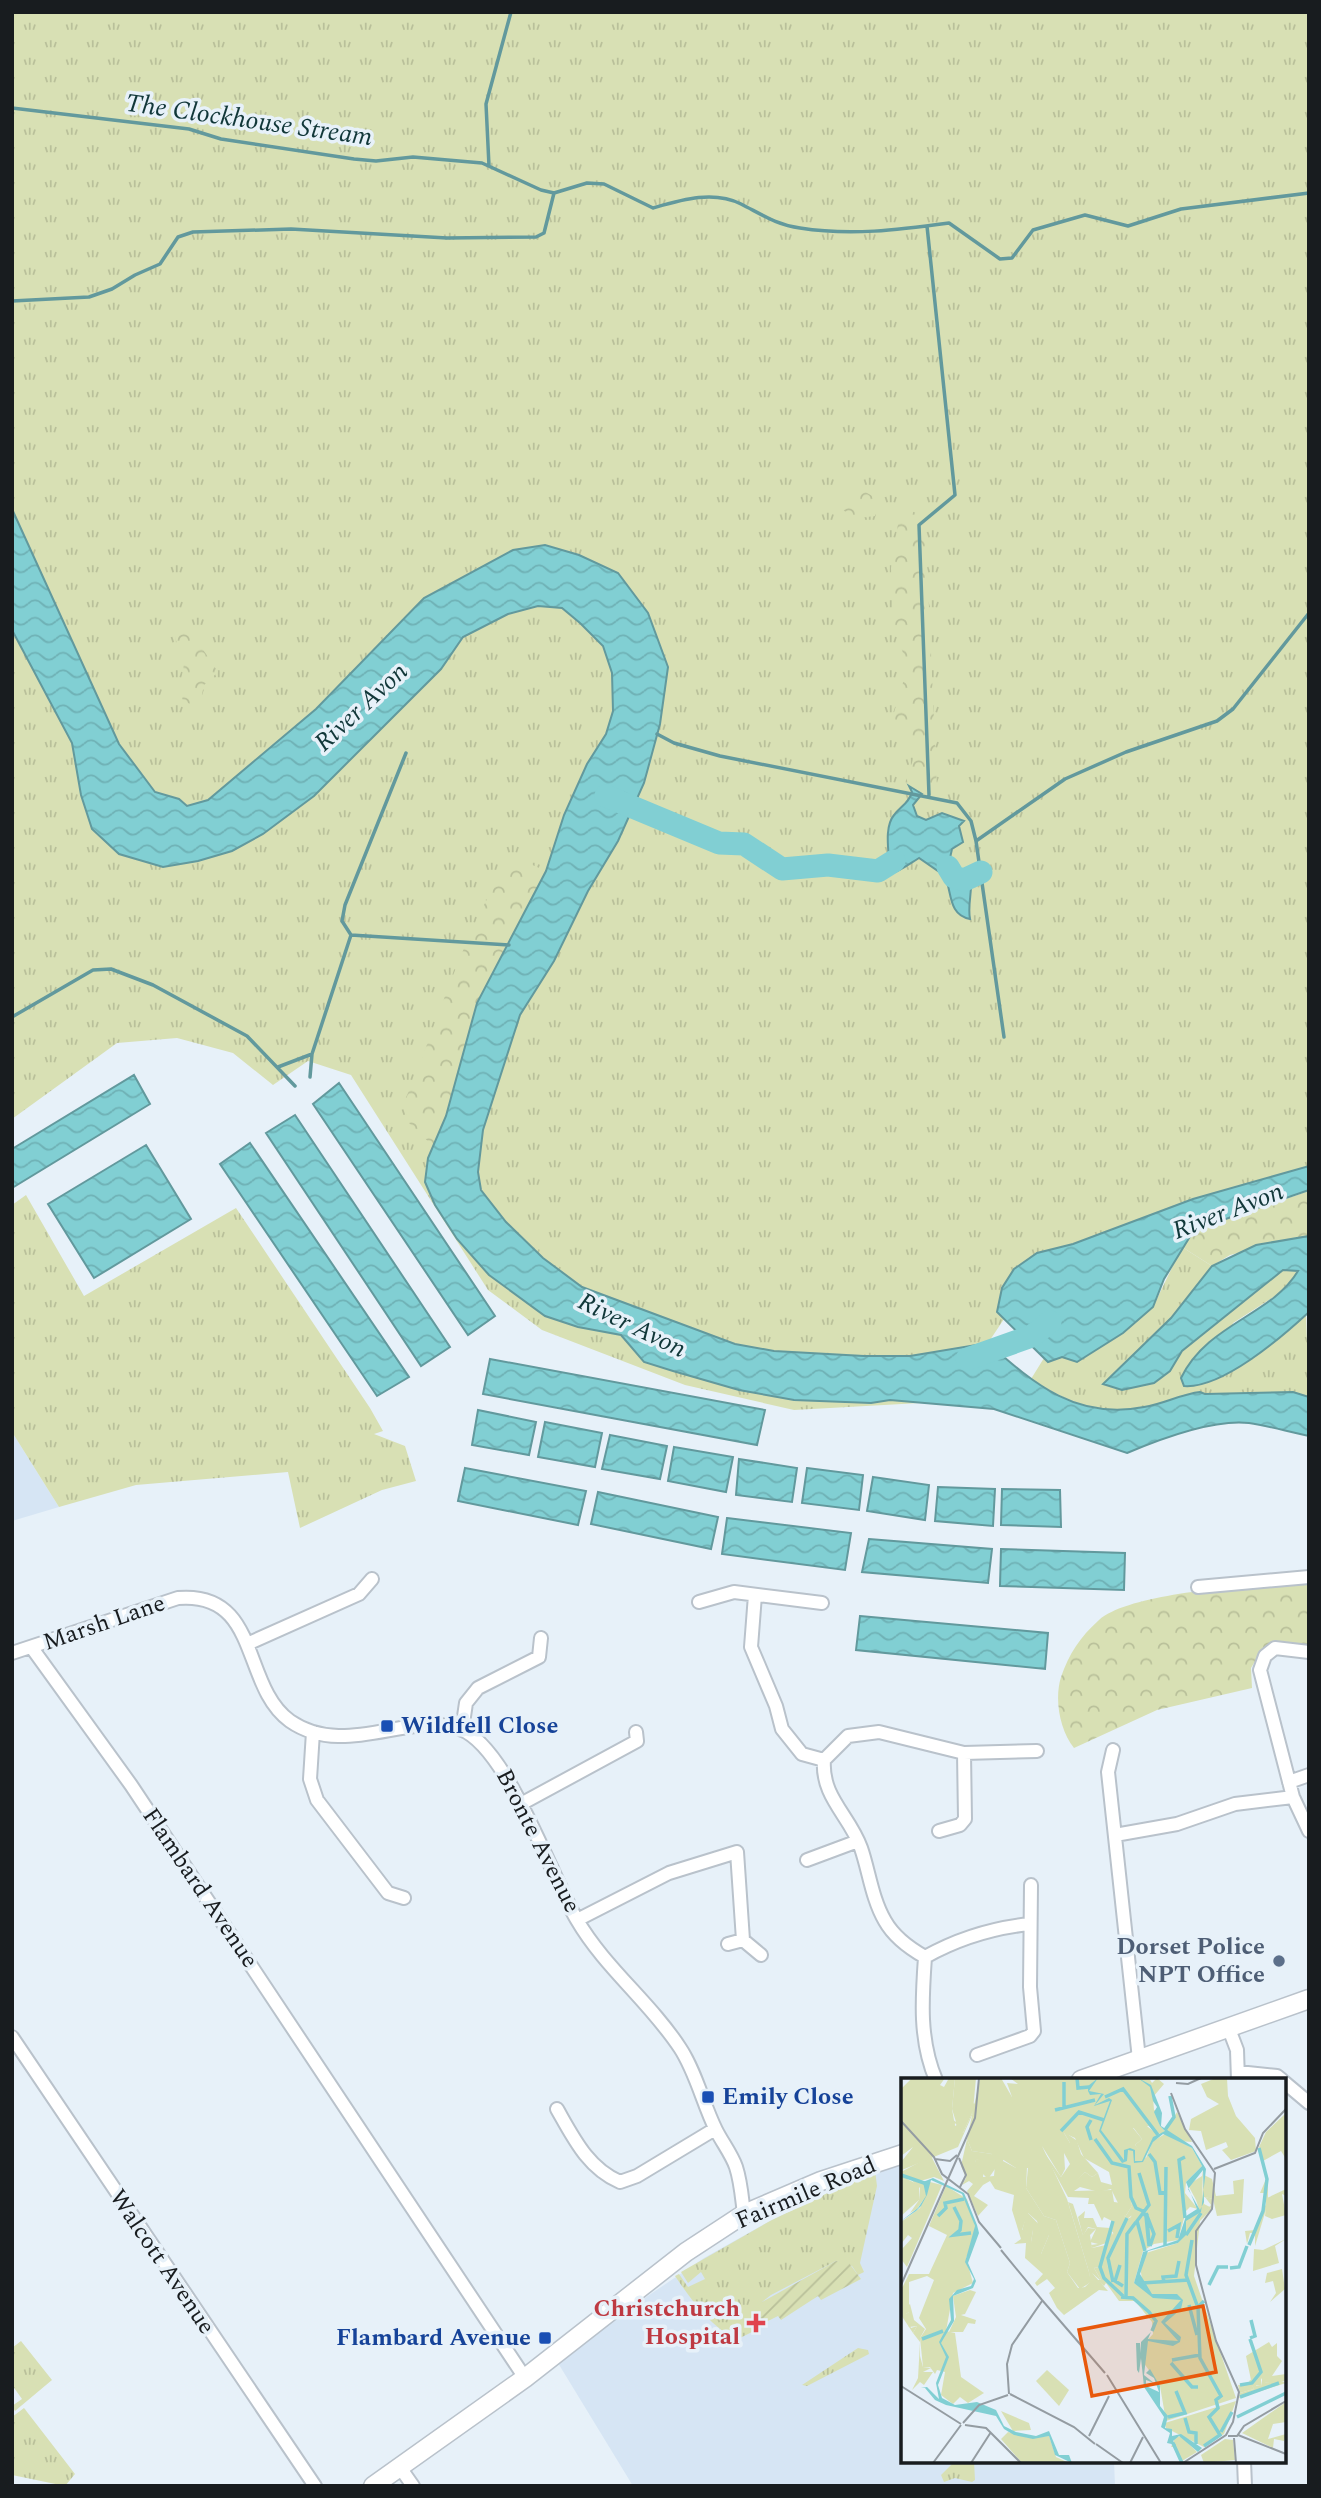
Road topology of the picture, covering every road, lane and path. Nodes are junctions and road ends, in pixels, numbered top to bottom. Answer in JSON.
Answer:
{"nodes":[{"id":1,"x":1309,"y":1577,"type":"edge"},
{"id":2,"x":372,"y":1579,"type":"dead end"},
{"id":3,"x":1198,"y":1587,"type":"dead end"},
{"id":4,"x":755,"y":1595,"type":"junction"},
{"id":5,"x":699,"y":1602,"type":"dead end"},
{"id":6,"x":822,"y":1602,"type":"dead end"},
{"id":7,"x":541,"y":1638,"type":"dead end"},
{"id":8,"x":247,"y":1644,"type":"junction"},
{"id":9,"x":32,"y":1648,"type":"junction"},
{"id":10,"x":1309,"y":1652,"type":"edge"},
{"id":11,"x":12,"y":1653,"type":"edge"},
{"id":12,"x":462,"y":1730,"type":"junction"},
{"id":13,"x":313,"y":1732,"type":"junction"},
{"id":14,"x":636,"y":1732,"type":"dead end"},
{"id":15,"x":1112,"y":1750,"type":"dead end"},
{"id":16,"x":1037,"y":1751,"type":"dead end"},
{"id":17,"x":964,"y":1753,"type":"junction"},
{"id":18,"x":824,"y":1760,"type":"junction"},
{"id":19,"x":1309,"y":1775,"type":"edge"},
{"id":20,"x":1289,"y":1782,"type":"junction"},
{"id":21,"x":1293,"y":1797,"type":"junction"},
{"id":22,"x":519,"y":1805,"type":"junction"},
{"id":23,"x":939,"y":1831,"type":"dead end"},
{"id":24,"x":1309,"y":1831,"type":"edge"},
{"id":25,"x":1115,"y":1835,"type":"junction"},
{"id":26,"x":858,"y":1841,"type":"junction"},
{"id":27,"x":807,"y":1860,"type":"dead end"},
{"id":28,"x":1031,"y":1885,"type":"dead end"},
{"id":29,"x":404,"y":1898,"type":"dead end"},
{"id":30,"x":577,"y":1920,"type":"junction"},
{"id":31,"x":1030,"y":1924,"type":"junction"},
{"id":32,"x":743,"y":1940,"type":"junction"},
{"id":33,"x":728,"y":1944,"type":"dead end"},
{"id":34,"x":761,"y":1955,"type":"dead end"},
{"id":35,"x":925,"y":1957,"type":"junction"},
{"id":36,"x":1309,"y":1999,"type":"edge"},
{"id":37,"x":1229,"y":2029,"type":"junction"},
{"id":38,"x":12,"y":2037,"type":"edge"},
{"id":39,"x":977,"y":2055,"type":"dead end"},
{"id":40,"x":1139,"y":2059,"type":"junction"},
{"id":41,"x":1238,"y":2076,"type":"edge"},
{"id":42,"x":935,"y":2078,"type":"edge"},
{"id":43,"x":1087,"y":2078,"type":"edge"},
{"id":44,"x":1280,"y":2078,"type":"edge"},
{"id":45,"x":1286,"y":2084,"type":"edge"},
{"id":46,"x":1309,"y":2103,"type":"edge"},
{"id":47,"x":557,"y":2109,"type":"dead end"},
{"id":48,"x":715,"y":2129,"type":"junction"},
{"id":49,"x":901,"y":2155,"type":"edge"},
{"id":50,"x":744,"y":2214,"type":"junction"},
{"id":51,"x":525,"y":2378,"type":"junction"},
{"id":52,"x":1244,"y":2463,"type":"edge"},
{"id":53,"x":399,"y":2466,"type":"junction"},
{"id":54,"x":315,"y":2486,"type":"edge"},
{"id":55,"x":373,"y":2486,"type":"edge"},
{"id":56,"x":413,"y":2486,"type":"edge"},
{"id":57,"x":1245,"y":2486,"type":"edge"}],
"edges":[{"from":1,"to":3,"type":"street"},
{"from":2,"to":8,"type":"street"},
{"from":4,"to":5,"type":"street"},
{"from":4,"to":6,"type":"street"},
{"from":4,"to":18,"type":"street"},
{"from":7,"to":12,"type":"street"},
{"from":8,"to":9,"type":"street","name":"Marsh Lane"},
{"from":8,"to":13,"type":"street"},
{"from":9,"to":11,"type":"street","name":"Marsh Lane"},
{"from":9,"to":51,"type":"street","name":"Flambard Avenue"},
{"from":10,"to":20,"type":"street"},
{"from":12,"to":13,"type":"street"},
{"from":12,"to":22,"type":"street","name":"Bronte Avenue"},
{"from":13,"to":29,"type":"street"},
{"from":14,"to":22,"type":"street"},
{"from":15,"to":25,"type":"street"},
{"from":16,"to":17,"type":"street"},
{"from":17,"to":18,"type":"street"},
{"from":17,"to":23,"type":"street"},
{"from":18,"to":26,"type":"street"},
{"from":19,"to":20,"type":"street"},
{"from":20,"to":21,"type":"street"},
{"from":21,"to":24,"type":"street"},
{"from":21,"to":25,"type":"street"},
{"from":22,"to":30,"type":"street","name":"Bronte Avenue"},
{"from":25,"to":40,"type":"street"},
{"from":26,"to":27,"type":"street"},
{"from":26,"to":35,"type":"street"},
{"from":28,"to":31,"type":"street"},
{"from":30,"to":32,"type":"street"},
{"from":30,"to":48,"type":"street","name":"Bronte Avenue"},
{"from":31,"to":35,"type":"street"},
{"from":31,"to":39,"type":"street"},
{"from":32,"to":33,"type":"street"},
{"from":32,"to":34,"type":"street"},
{"from":35,"to":42,"type":"street"},
{"from":36,"to":37,"type":"main road"},
{"from":37,"to":40,"type":"main road"},
{"from":37,"to":41,"type":"street"},
{"from":38,"to":54,"type":"street","name":"Walcott Avenue"},
{"from":40,"to":43,"type":"main road"},
{"from":41,"to":44,"type":"street"},
{"from":45,"to":46,"type":"street"},
{"from":47,"to":48,"type":"street"},
{"from":48,"to":50,"type":"street","name":"Bronte Avenue"},
{"from":49,"to":50,"type":"main road","name":"Fairmile Road"},
{"from":50,"to":51,"type":"main road","name":"Fairmile Road"},
{"from":51,"to":53,"type":"main road","name":"Fairmile Road"},
{"from":52,"to":57,"type":"street"},
{"from":53,"to":55,"type":"main road","name":"Fairmile Road"},
{"from":53,"to":56,"type":"street"}]}
